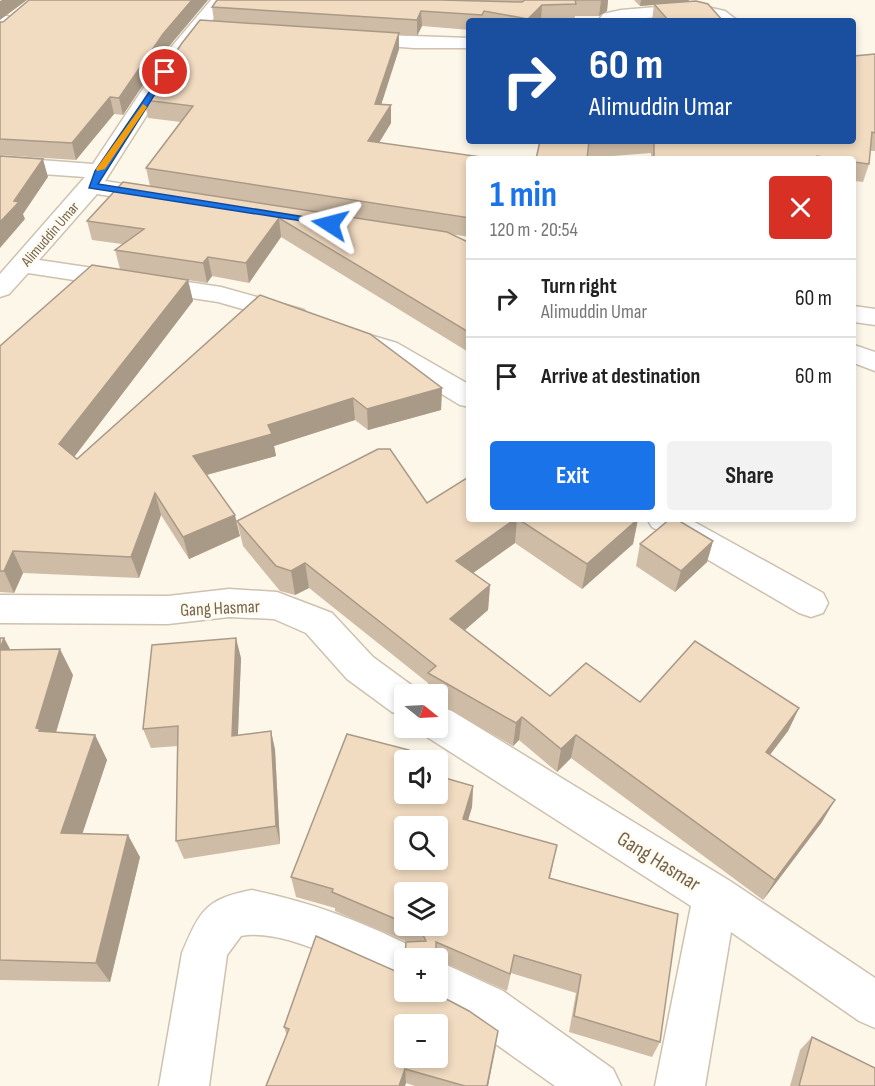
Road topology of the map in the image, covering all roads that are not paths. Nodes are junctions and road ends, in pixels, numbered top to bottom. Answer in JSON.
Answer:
{"nodes":[{"id":1,"x":226,"y":2,"type":"edge"},
{"id":2,"x":609,"y":18,"type":"edge"},
{"id":3,"x":726,"y":18,"type":"edge"},
{"id":4,"x":195,"y":28,"type":"junction"},
{"id":5,"x":219,"y":30,"type":"edge"},
{"id":6,"x":334,"y":38,"type":"edge"},
{"id":7,"x":466,"y":43,"type":"edge"},
{"id":8,"x":0,"y":164,"type":"edge"},
{"id":9,"x":96,"y":178,"type":"junction"},
{"id":10,"x":183,"y":200,"type":"edge"},
{"id":11,"x":23,"y":266,"type":"junction"},
{"id":12,"x":0,"y":289,"type":"edge"},
{"id":13,"x":856,"y":314,"type":"edge"},
{"id":14,"x":875,"y":317,"type":"edge"},
{"id":15,"x":856,"y":354,"type":"edge"},
{"id":16,"x":875,"y":362,"type":"edge"},
{"id":17,"x":466,"y":396,"type":"edge"},
{"id":18,"x":668,"y":522,"type":"edge"},
{"id":19,"x":811,"y":603,"type":"dead end"},
{"id":20,"x":0,"y":609,"type":"edge"},
{"id":21,"x":394,"y":693,"type":"edge"},
{"id":22,"x":448,"y":729,"type":"edge"},
{"id":23,"x":715,"y":896,"type":"junction"},
{"id":24,"x":394,"y":962,"type":"edge"},
{"id":25,"x":448,"y":989,"type":"edge"},
{"id":26,"x":875,"y":1005,"type":"edge"},
{"id":27,"x":184,"y":1086,"type":"edge"},
{"id":28,"x":596,"y":1086,"type":"edge"},
{"id":29,"x":680,"y":1086,"type":"edge"}],
"edges":[{"from":1,"to":4,"type":"street","name":"Alimuddin Umar"},
{"from":2,"to":3,"type":"street"},
{"from":4,"to":5,"type":"street"},
{"from":4,"to":9,"type":"street","name":"Alimuddin Umar"},
{"from":6,"to":7,"type":"street"},
{"from":8,"to":9,"type":"street"},
{"from":9,"to":10,"type":"street"},
{"from":9,"to":11,"type":"street","name":"Alimuddin Umar"},
{"from":11,"to":12,"type":"street","name":"Alimuddin Umar"},
{"from":11,"to":17,"type":"street"},
{"from":13,"to":14,"type":"street"},
{"from":15,"to":16,"type":"street"},
{"from":18,"to":19,"type":"street"},
{"from":20,"to":21,"type":"street","name":"Gang Hasmar"},
{"from":22,"to":23,"type":"street","name":"Gang Hasmar"},
{"from":23,"to":26,"type":"street","name":"Gang Hasmar"},
{"from":23,"to":29,"type":"street"},
{"from":24,"to":27,"type":"street"},
{"from":25,"to":28,"type":"street"}]}
